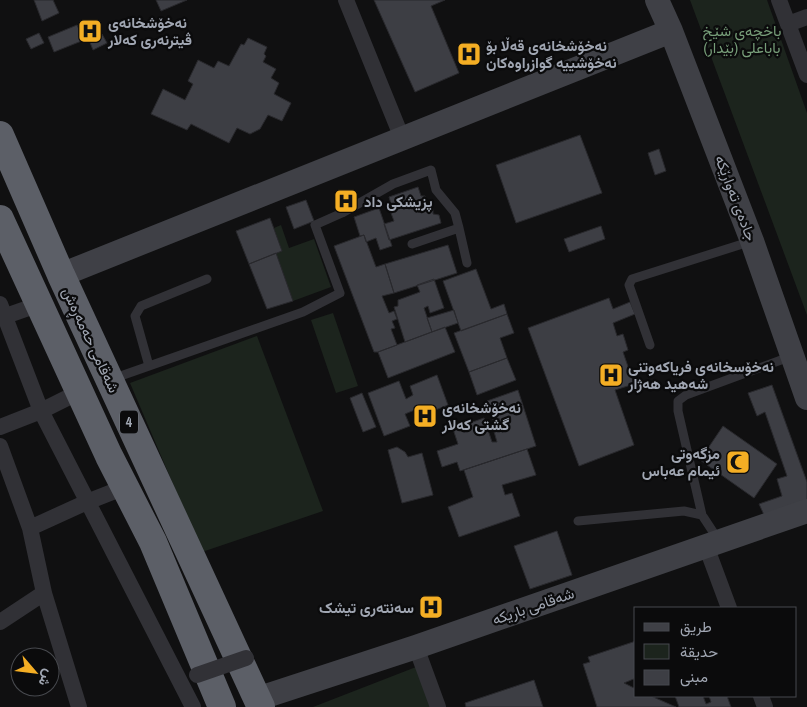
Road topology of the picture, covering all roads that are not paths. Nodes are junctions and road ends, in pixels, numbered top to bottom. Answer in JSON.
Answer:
{"nodes":[{"id":1,"x":346,"y":0,"type":"edge"},
{"id":2,"x":657,"y":0,"type":"edge"},
{"id":3,"x":779,"y":0,"type":"edge"},
{"id":4,"x":807,"y":17,"type":"edge"},
{"id":5,"x":788,"y":24,"type":"junction"},
{"id":6,"x":671,"y":31,"type":"junction"},
{"id":7,"x":807,"y":75,"type":"edge"},
{"id":8,"x":0,"y":135,"type":"edge"},
{"id":9,"x":402,"y":138,"type":"junction"},
{"id":10,"x":41,"y":226,"type":"junction"},
{"id":11,"x":459,"y":228,"type":"junction"},
{"id":12,"x":5,"y":229,"type":"edge"},
{"id":13,"x":752,"y":241,"type":"junction"},
{"id":14,"x":412,"y":244,"type":"dead end"},
{"id":15,"x":467,"y":263,"type":"dead end"},
{"id":16,"x":61,"y":275,"type":"junction"},
{"id":17,"x":207,"y":280,"type":"dead end"},
{"id":18,"x":40,"y":304,"type":"junction"},
{"id":19,"x":2,"y":313,"type":"edge"},
{"id":20,"x":650,"y":345,"type":"dead end"},
{"id":21,"x":792,"y":356,"type":"junction"},
{"id":22,"x":149,"y":366,"type":"junction"},
{"id":23,"x":110,"y":380,"type":"junction"},
{"id":24,"x":79,"y":392,"type":"junction"},
{"id":25,"x":807,"y":398,"type":"edge"},
{"id":26,"x":41,"y":411,"type":"junction"},
{"id":27,"x":0,"y":428,"type":"edge"},
{"id":28,"x":0,"y":446,"type":"edge"},
{"id":29,"x":125,"y":487,"type":"junction"},
{"id":30,"x":87,"y":502,"type":"junction"},
{"id":31,"x":807,"y":511,"type":"edge"},
{"id":32,"x":702,"y":515,"type":"junction"},
{"id":33,"x":578,"y":521,"type":"dead end"},
{"id":34,"x":30,"y":528,"type":"junction"},
{"id":35,"x":712,"y":543,"type":"junction"},
{"id":36,"x":44,"y":592,"type":"junction"},
{"id":37,"x":729,"y":607,"type":"edge"},
{"id":38,"x":0,"y":622,"type":"edge"},
{"id":39,"x":416,"y":647,"type":"junction"},
{"id":40,"x":246,"y":658,"type":"dead end"},
{"id":41,"x":197,"y":676,"type":"dead end"},
{"id":42,"x":259,"y":703,"type":"edge"},
{"id":43,"x":79,"y":707,"type":"edge"},
{"id":44,"x":193,"y":707,"type":"edge"},
{"id":45,"x":222,"y":707,"type":"edge"},
{"id":46,"x":438,"y":707,"type":"edge"}],
"edges":[{"from":1,"to":9,"type":"street"},
{"from":2,"to":6,"type":"street","name":"جادەی تەوارێکە"},
{"from":3,"to":5,"type":"street"},
{"from":4,"to":5,"type":"street"},
{"from":5,"to":7,"type":"street"},
{"from":6,"to":9,"type":"street"},
{"from":6,"to":13,"type":"street","name":"جادەی تەوارێکە"},
{"from":8,"to":10,"type":"highway","name":"شەقامی حەمەڕەش","number":"4"},
{"from":9,"to":16,"type":"street"},
{"from":10,"to":12,"type":"highway"},
{"from":10,"to":16,"type":"highway","name":"شەقامی حەمەڕەش","number":"4"},
{"from":11,"to":14,"type":"lane"},
{"from":11,"to":15,"type":"lane"},
{"from":11,"to":22,"type":"lane"},
{"from":12,"to":18,"type":"highway","name":"شەقامی حەمەڕەش","number":"4"},
{"from":13,"to":20,"type":"lane"},
{"from":13,"to":21,"type":"street","name":"جادەی تەوارێکە"},
{"from":16,"to":23,"type":"highway","name":"شەقامی حەمەڕەش","number":"4"},
{"from":17,"to":22,"type":"lane"},
{"from":18,"to":19,"type":"street"},
{"from":18,"to":24,"type":"highway","name":"شەقامی حەمەڕەش","number":"4"},
{"from":19,"to":26,"type":"street"},
{"from":21,"to":25,"type":"street","name":"جادەی تەوارێکە"},
{"from":21,"to":32,"type":"lane"},
{"from":22,"to":23,"type":"lane"},
{"from":23,"to":42,"type":"highway","name":"شەقامی حەمەڕەش","number":"4"},
{"from":24,"to":26,"type":"street"},
{"from":24,"to":29,"type":"highway","name":"شەقامی حەمەڕەش","number":"4"},
{"from":26,"to":27,"type":"street"},
{"from":26,"to":30,"type":"street"},
{"from":28,"to":34,"type":"street"},
{"from":29,"to":30,"type":"street"},
{"from":29,"to":45,"type":"highway","name":"شەقامی حەمەڕەش","number":"4"},
{"from":30,"to":34,"type":"street"},
{"from":30,"to":44,"type":"street"},
{"from":31,"to":35,"type":"street","name":"شەقامی باریکە"},
{"from":32,"to":33,"type":"lane"},
{"from":32,"to":35,"type":"lane"},
{"from":34,"to":36,"type":"street"},
{"from":35,"to":37,"type":"street"},
{"from":35,"to":39,"type":"street","name":"شەقامی باریکە"},
{"from":36,"to":38,"type":"street"},
{"from":36,"to":43,"type":"street"},
{"from":39,"to":42,"type":"street","name":"شەقامی باریکە"},
{"from":39,"to":46,"type":"street"},
{"from":40,"to":41,"type":"street","bridge":true}]}
